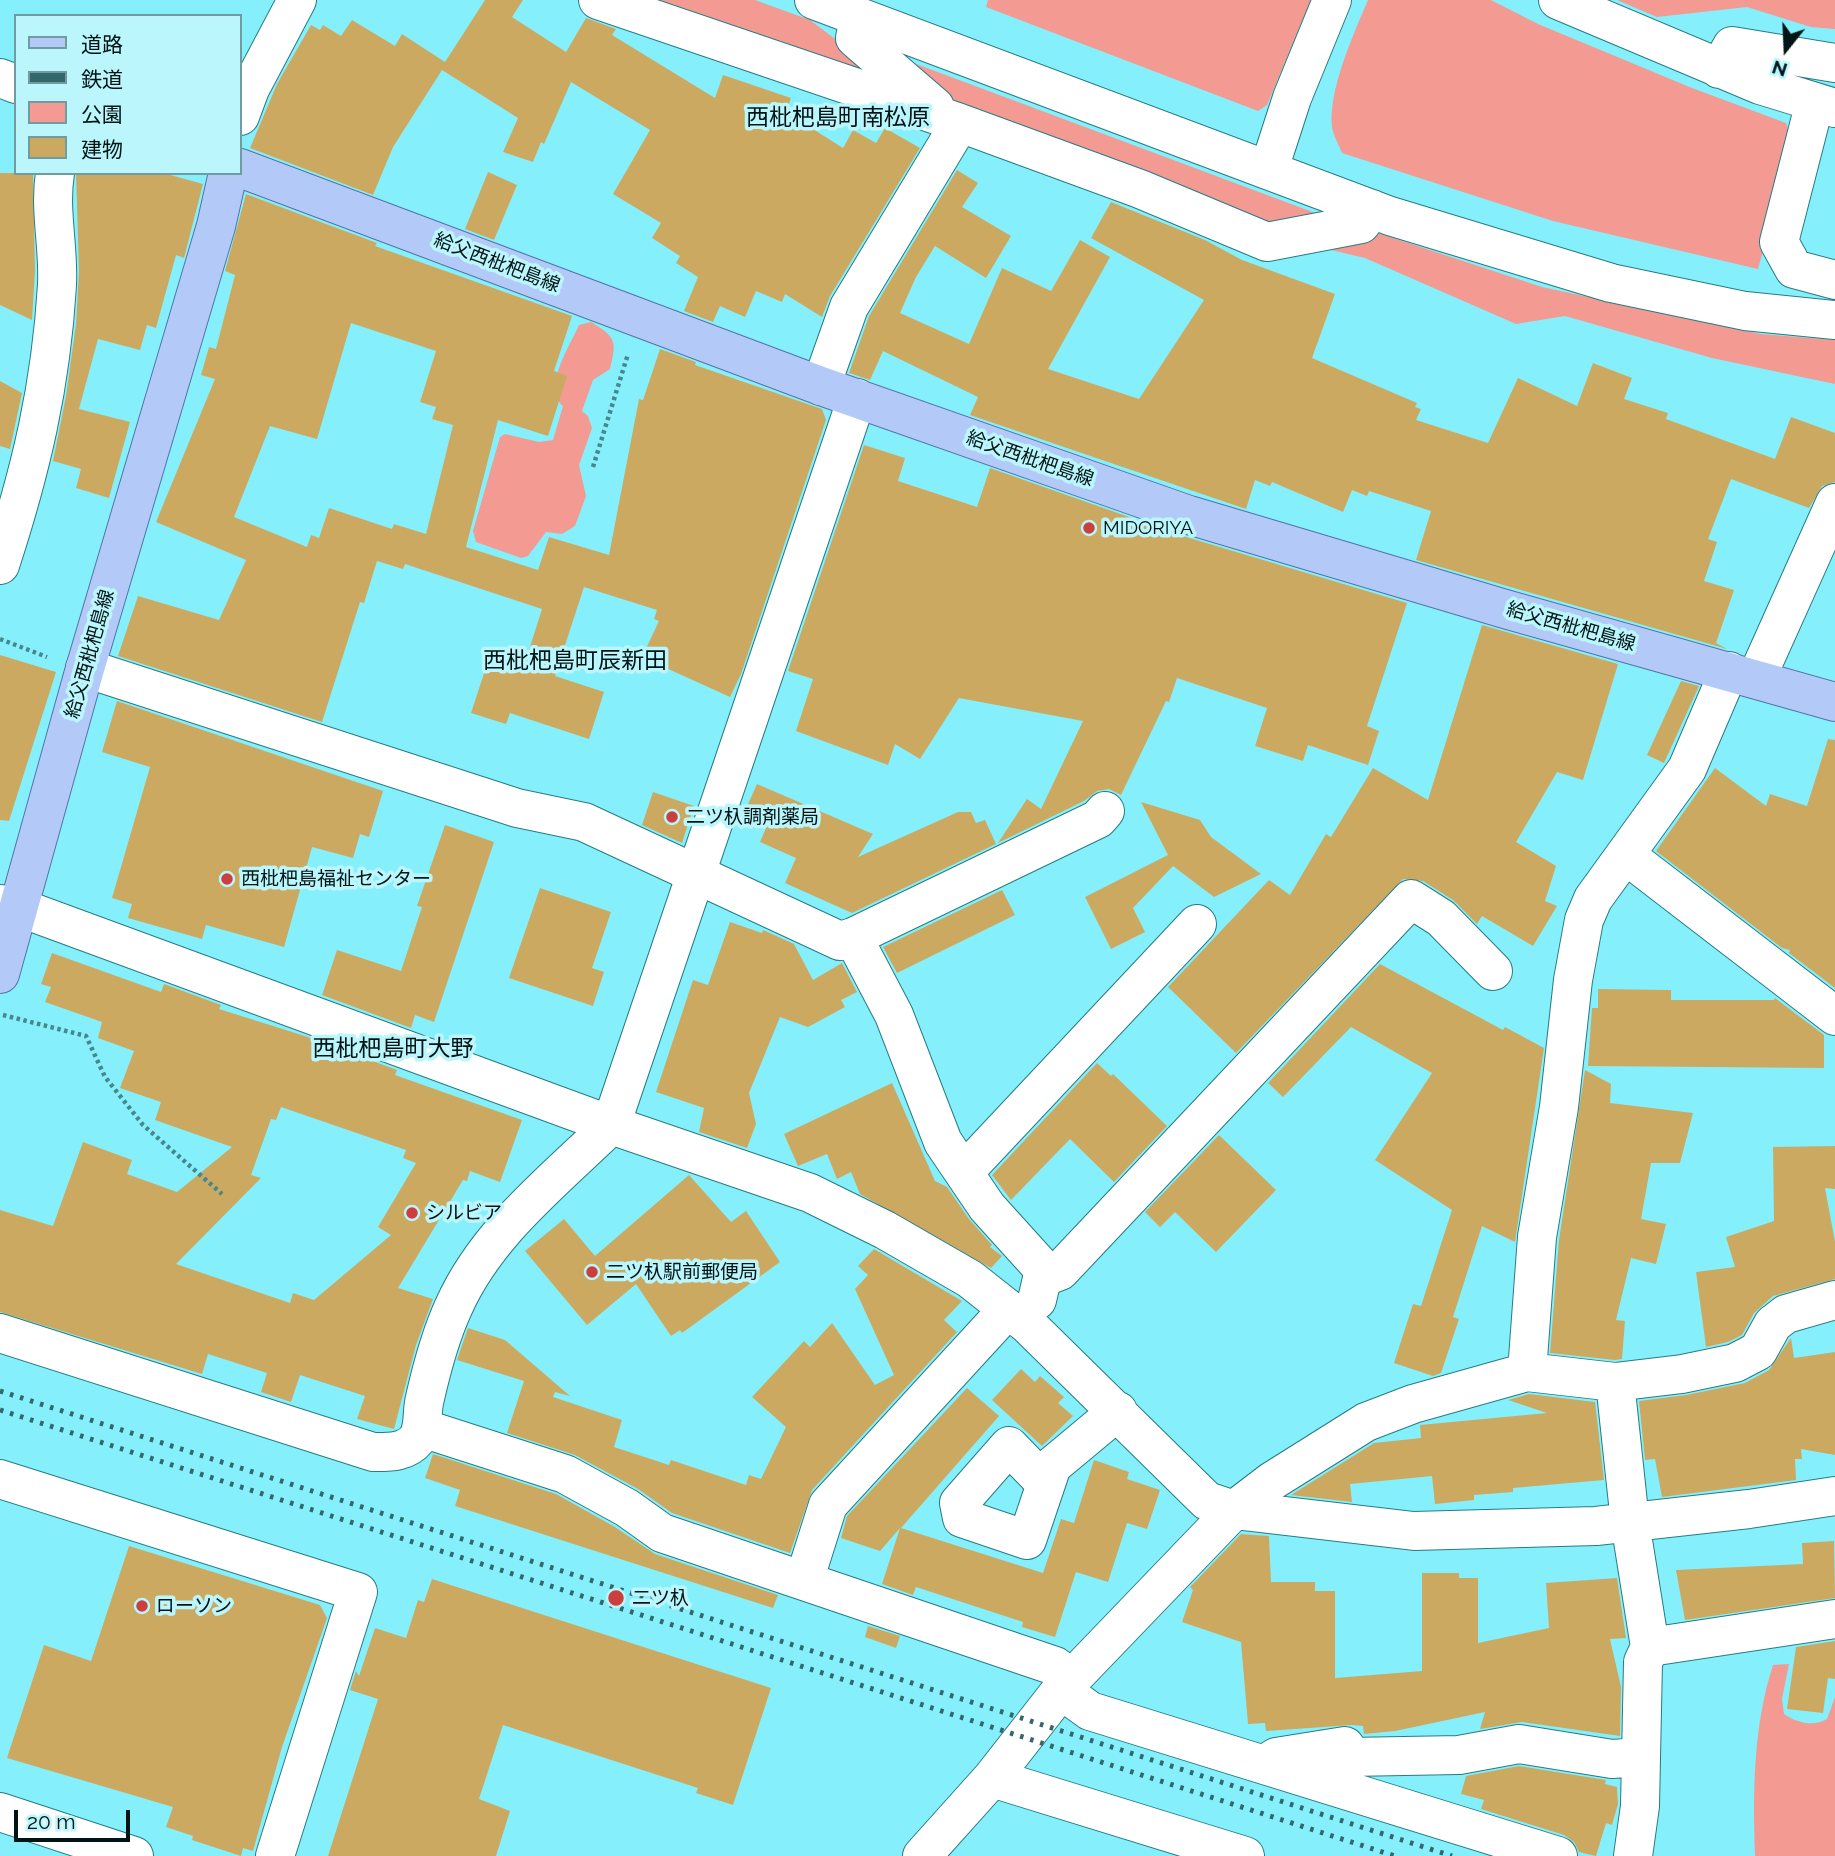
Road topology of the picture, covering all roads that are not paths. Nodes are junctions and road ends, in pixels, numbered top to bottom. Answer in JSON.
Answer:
{"nodes":[{"id":1,"x":814,"y":0,"type":"edge"},
{"id":2,"x":1332,"y":0,"type":"edge"},
{"id":3,"x":1558,"y":0,"type":"edge"},
{"id":4,"x":287,"y":3,"type":"edge"},
{"id":5,"x":612,"y":3,"type":"edge"},
{"id":6,"x":859,"y":17,"type":"junction"},
{"id":7,"x":1835,"y":63,"type":"edge"},
{"id":8,"x":1719,"y":69,"type":"junction"},
{"id":9,"x":1825,"y":105,"type":"edge"},
{"id":10,"x":242,"y":111,"type":"edge"},
{"id":11,"x":947,"y":119,"type":"junction"},
{"id":12,"x":242,"y":169,"type":"edge"},
{"id":13,"x":1269,"y":169,"type":"junction"},
{"id":14,"x":55,"y":175,"type":"edge"},
{"id":15,"x":228,"y":175,"type":"edge"},
{"id":16,"x":1372,"y":209,"type":"junction"},
{"id":17,"x":1835,"y":280,"type":"edge"},
{"id":18,"x":1835,"y":320,"type":"edge"},
{"id":19,"x":821,"y":386,"type":"junction"},
{"id":20,"x":857,"y":398,"type":"junction"},
{"id":21,"x":1835,"y":503,"type":"edge"},
{"id":22,"x":0,"y":565,"type":"edge"},
{"id":23,"x":85,"y":670,"type":"junction"},
{"id":24,"x":1742,"y":675,"type":"junction"},
{"id":25,"x":1835,"y":702,"type":"edge"},
{"id":26,"x":1105,"y":811,"type":"dead end"},
{"id":27,"x":1627,"y":856,"type":"junction"},
{"id":28,"x":697,"y":877,"type":"junction"},
{"id":29,"x":9,"y":906,"type":"edge"},
{"id":30,"x":1197,"y":924,"type":"dead end"},
{"id":31,"x":853,"y":937,"type":"junction"},
{"id":32,"x":1493,"y":971,"type":"dead end"},
{"id":33,"x":0,"y":974,"type":"edge"},
{"id":34,"x":1835,"y":1016,"type":"edge"},
{"id":35,"x":611,"y":1125,"type":"junction"},
{"id":36,"x":964,"y":1172,"type":"junction"},
{"id":37,"x":1044,"y":1277,"type":"junction"},
{"id":38,"x":1835,"y":1300,"type":"edge"},
{"id":39,"x":1017,"y":1317,"type":"junction"},
{"id":40,"x":0,"y":1333,"type":"edge"},
{"id":41,"x":1527,"y":1371,"type":"junction"},
{"id":42,"x":1615,"y":1382,"type":"junction"},
{"id":43,"x":1118,"y":1412,"type":"junction"},
{"id":44,"x":422,"y":1428,"type":"junction"},
{"id":45,"x":0,"y":1479,"type":"edge"},
{"id":46,"x":1046,"y":1484,"type":"dead end"},
{"id":47,"x":1835,"y":1496,"type":"edge"},
{"id":48,"x":1234,"y":1510,"type":"junction"},
{"id":49,"x":1630,"y":1522,"type":"junction"},
{"id":50,"x":803,"y":1581,"type":"junction"},
{"id":51,"x":1835,"y":1619,"type":"edge"},
{"id":52,"x":1650,"y":1647,"type":"junction"},
{"id":53,"x":1066,"y":1684,"type":"junction"},
{"id":54,"x":1642,"y":1757,"type":"junction"},
{"id":55,"x":1265,"y":1764,"type":"junction"},
{"id":56,"x":992,"y":1778,"type":"junction"},
{"id":57,"x":0,"y":1812,"type":"edge"},
{"id":58,"x":37,"y":1841,"type":"edge"},
{"id":59,"x":134,"y":1856,"type":"edge"},
{"id":60,"x":275,"y":1856,"type":"edge"},
{"id":61,"x":922,"y":1856,"type":"edge"},
{"id":62,"x":1245,"y":1856,"type":"edge"},
{"id":63,"x":1558,"y":1856,"type":"edge"},
{"id":64,"x":1633,"y":1856,"type":"edge"}],
"edges":[{"from":1,"to":6,"type":"street"},
{"from":2,"to":13,"type":"street"},
{"from":3,"to":8,"type":"street"},
{"from":4,"to":10,"type":"street"},
{"from":5,"to":11,"type":"street"},
{"from":6,"to":11,"type":"street"},
{"from":6,"to":13,"type":"street"},
{"from":7,"to":8,"type":"street"},
{"from":8,"to":9,"type":"street"},
{"from":9,"to":17,"type":"street"},
{"from":11,"to":16,"type":"street"},
{"from":11,"to":19,"type":"street"},
{"from":12,"to":19,"type":"main road","name":"給父西枇杷島線"},
{"from":13,"to":16,"type":"street"},
{"from":14,"to":22,"type":"street"},
{"from":15,"to":23,"type":"main road","name":"給父西枇杷島線"},
{"from":16,"to":18,"type":"street"},
{"from":19,"to":20,"type":"main road","name":"給父西枇杷島線"},
{"from":20,"to":24,"type":"main road","name":"給父西枇杷島線"},
{"from":20,"to":28,"type":"street"},
{"from":21,"to":24,"type":"street"},
{"from":23,"to":28,"type":"street"},
{"from":23,"to":29,"type":"main road","name":"給父西枇杷島線"},
{"from":24,"to":25,"type":"main road","name":"給父西枇杷島線"},
{"from":24,"to":27,"type":"street"},
{"from":26,"to":31,"type":"street"},
{"from":27,"to":34,"type":"street"},
{"from":27,"to":41,"type":"street"},
{"from":28,"to":31,"type":"street"},
{"from":28,"to":35,"type":"street"},
{"from":29,"to":33,"type":"main road","name":"給父西枇杷島線"},
{"from":29,"to":35,"type":"street"},
{"from":30,"to":36,"type":"street"},
{"from":31,"to":36,"type":"street"},
{"from":32,"to":37,"type":"street"},
{"from":35,"to":39,"type":"street"},
{"from":35,"to":44,"type":"street"},
{"from":36,"to":37,"type":"street"},
{"from":37,"to":39,"type":"street"},
{"from":38,"to":42,"type":"street"},
{"from":39,"to":43,"type":"street"},
{"from":39,"to":50,"type":"street"},
{"from":40,"to":44,"type":"street"},
{"from":41,"to":42,"type":"street"},
{"from":41,"to":48,"type":"street"},
{"from":42,"to":49,"type":"street"},
{"from":43,"to":46,"type":"street"},
{"from":43,"to":48,"type":"street"},
{"from":44,"to":50,"type":"street"},
{"from":45,"to":60,"type":"street"},
{"from":47,"to":49,"type":"street"},
{"from":48,"to":49,"type":"street"},
{"from":48,"to":53,"type":"street"},
{"from":49,"to":52,"type":"street"},
{"from":50,"to":53,"type":"street"},
{"from":51,"to":52,"type":"street"},
{"from":52,"to":54,"type":"street"},
{"from":53,"to":55,"type":"street"},
{"from":53,"to":56,"type":"street"},
{"from":54,"to":55,"type":"street"},
{"from":54,"to":64,"type":"street"},
{"from":55,"to":63,"type":"street"},
{"from":56,"to":61,"type":"street"},
{"from":56,"to":62,"type":"street"},
{"from":57,"to":58,"type":"street"},
{"from":58,"to":59,"type":"street"}]}
